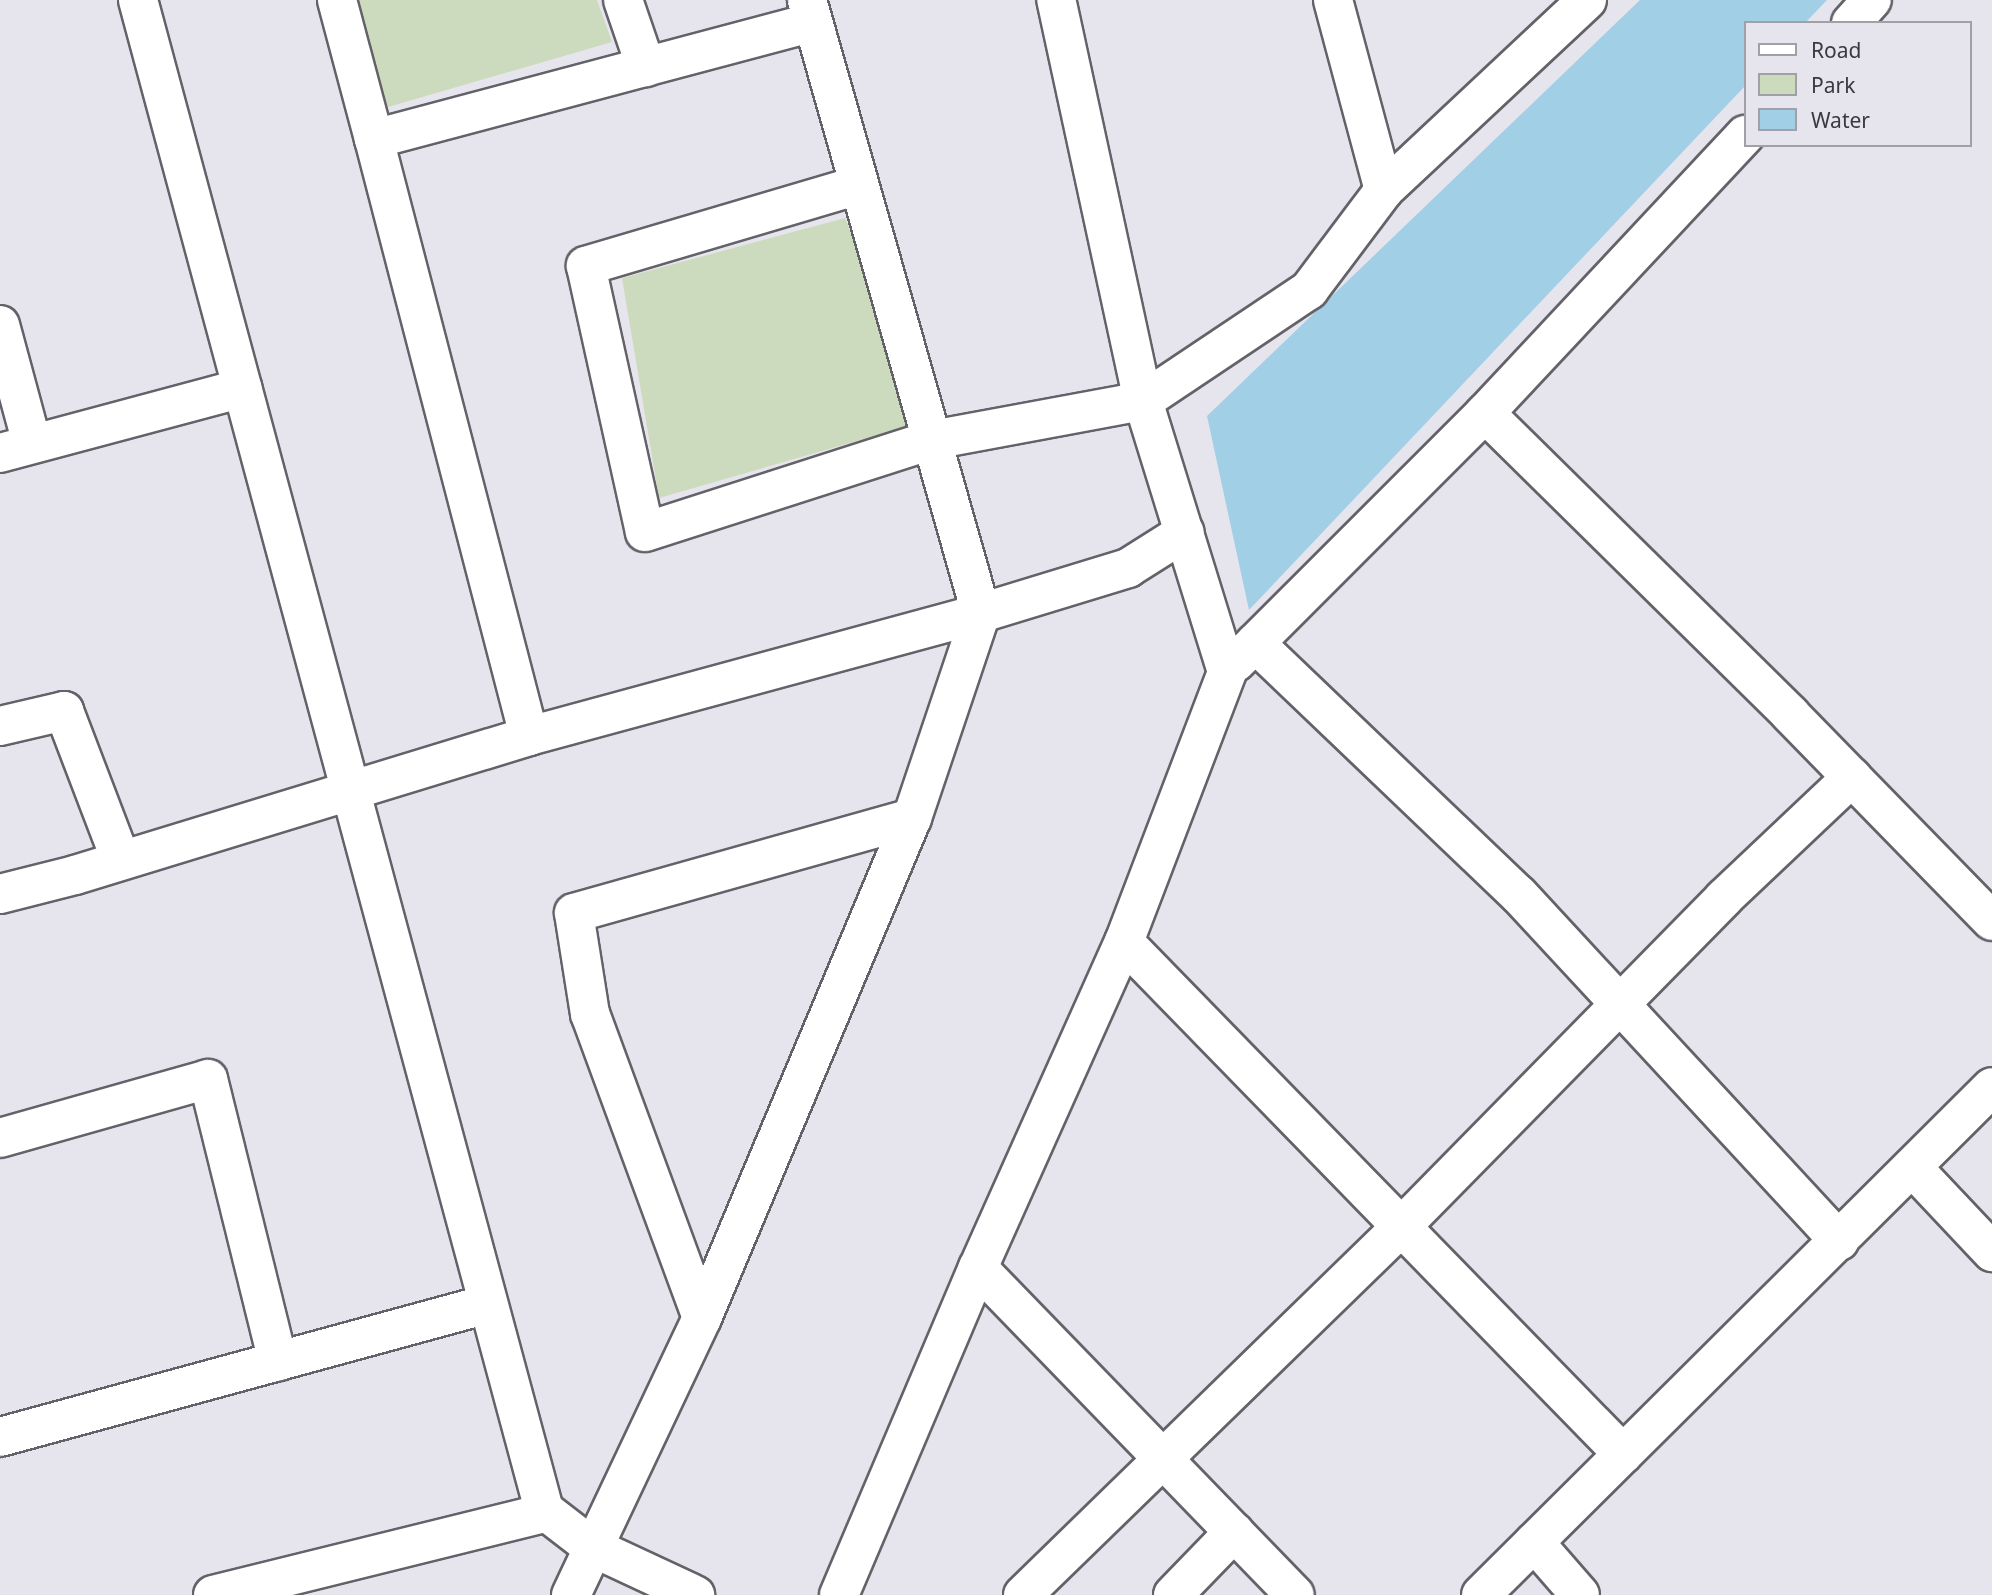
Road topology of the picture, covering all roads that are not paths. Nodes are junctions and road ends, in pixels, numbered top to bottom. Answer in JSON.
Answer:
{"nodes":[{"id":1,"x":138,"y":0,"type":"edge"},
{"id":2,"x":337,"y":0,"type":"edge"},
{"id":3,"x":623,"y":0,"type":"edge"},
{"id":4,"x":1056,"y":0,"type":"edge"},
{"id":5,"x":1333,"y":0,"type":"edge"},
{"id":6,"x":1587,"y":0,"type":"edge"},
{"id":7,"x":1872,"y":0,"type":"edge"},
{"id":8,"x":810,"y":11,"type":"edge"},
{"id":9,"x":1853,"y":21,"type":"edge"},
{"id":10,"x":646,"y":67,"type":"junction"},
{"id":11,"x":1744,"y":136,"type":"edge"},
{"id":12,"x":374,"y":139,"type":"junction"},
{"id":13,"x":859,"y":185,"type":"junction"},
{"id":14,"x":1384,"y":190,"type":"junction"},
{"id":15,"x":0,"y":324,"type":"edge"},
{"id":16,"x":242,"y":388,"type":"junction"},
{"id":17,"x":1143,"y":401,"type":"junction"},
{"id":18,"x":1485,"y":413,"type":"junction"},
{"id":19,"x":932,"y":440,"type":"junction"},
{"id":20,"x":16,"y":448,"type":"edge"},
{"id":21,"x":1185,"y":532,"type":"junction"},
{"id":22,"x":981,"y":613,"type":"junction"},
{"id":23,"x":1255,"y":643,"type":"junction"},
{"id":24,"x":1227,"y":671,"type":"junction"},
{"id":25,"x":0,"y":726,"type":"edge"},
{"id":26,"x":529,"y":736,"type":"junction"},
{"id":27,"x":1852,"y":777,"type":"junction"},
{"id":28,"x":349,"y":790,"type":"junction"},
{"id":29,"x":912,"y":818,"type":"junction"},
{"id":30,"x":121,"y":860,"type":"junction"},
{"id":31,"x":0,"y":894,"type":"edge"},
{"id":32,"x":1992,"y":921,"type":"edge"},
{"id":33,"x":1124,"y":942,"type":"junction"},
{"id":34,"x":1620,"y":1003,"type":"junction"},
{"id":35,"x":1992,"y":1087,"type":"edge"},
{"id":36,"x":0,"y":1138,"type":"edge"},
{"id":37,"x":1912,"y":1167,"type":"junction"},
{"id":38,"x":1400,"y":1225,"type":"junction"},
{"id":39,"x":1839,"y":1241,"type":"junction"},
{"id":40,"x":1992,"y":1252,"type":"edge"},
{"id":41,"x":978,"y":1268,"type":"junction"},
{"id":42,"x":488,"y":1304,"type":"junction"},
{"id":43,"x":702,"y":1318,"type":"junction"},
{"id":44,"x":278,"y":1361,"type":"junction"},
{"id":45,"x":0,"y":1437,"type":"edge"},
{"id":46,"x":1623,"y":1454,"type":"junction"},
{"id":47,"x":1165,"y":1460,"type":"junction"},
{"id":48,"x":544,"y":1510,"type":"junction"},
{"id":49,"x":1234,"y":1532,"type":"junction"},
{"id":50,"x":1534,"y":1542,"type":"junction"},
{"id":51,"x":592,"y":1547,"type":"junction"},
{"id":52,"x":325,"y":1579,"type":"edge"},
{"id":53,"x":844,"y":1592,"type":"edge"},
{"id":54,"x":213,"y":1595,"type":"edge"},
{"id":55,"x":572,"y":1595,"type":"edge"},
{"id":56,"x":695,"y":1595,"type":"edge"},
{"id":57,"x":1023,"y":1595,"type":"edge"},
{"id":58,"x":1173,"y":1595,"type":"edge"},
{"id":59,"x":1295,"y":1595,"type":"edge"},
{"id":60,"x":1481,"y":1595,"type":"edge"},
{"id":61,"x":1580,"y":1595,"type":"edge"}],
"edges":[{"from":1,"to":16,"type":"street"},
{"from":2,"to":12,"type":"street"},
{"from":3,"to":10,"type":"street"},
{"from":4,"to":17,"type":"street"},
{"from":5,"to":14,"type":"street"},
{"from":6,"to":14,"type":"street"},
{"from":7,"to":9,"type":"street"},
{"from":8,"to":10,"type":"street"},
{"from":8,"to":13,"type":"street"},
{"from":10,"to":12,"type":"street"},
{"from":11,"to":18,"type":"street"},
{"from":12,"to":26,"type":"street"},
{"from":13,"to":19,"type":"street"},
{"from":13,"to":19,"type":"street"},
{"from":14,"to":17,"type":"street"},
{"from":15,"to":20,"type":"street"},
{"from":16,"to":20,"type":"street"},
{"from":16,"to":28,"type":"street"},
{"from":17,"to":19,"type":"street"},
{"from":17,"to":21,"type":"street"},
{"from":18,"to":23,"type":"street"},
{"from":18,"to":27,"type":"street"},
{"from":19,"to":22,"type":"street"},
{"from":21,"to":22,"type":"street"},
{"from":21,"to":24,"type":"street"},
{"from":22,"to":26,"type":"street"},
{"from":22,"to":29,"type":"street"},
{"from":23,"to":24,"type":"street"},
{"from":23,"to":34,"type":"street"},
{"from":24,"to":33,"type":"street"},
{"from":25,"to":30,"type":"street"},
{"from":26,"to":28,"type":"street"},
{"from":27,"to":32,"type":"street"},
{"from":27,"to":34,"type":"street"},
{"from":28,"to":30,"type":"street"},
{"from":28,"to":42,"type":"street"},
{"from":29,"to":43,"type":"street"},
{"from":29,"to":43,"type":"street"},
{"from":30,"to":31,"type":"street"},
{"from":33,"to":38,"type":"street"},
{"from":33,"to":41,"type":"street"},
{"from":34,"to":38,"type":"street"},
{"from":34,"to":39,"type":"street"},
{"from":35,"to":37,"type":"street"},
{"from":36,"to":44,"type":"street"},
{"from":37,"to":39,"type":"street"},
{"from":37,"to":40,"type":"street"},
{"from":38,"to":46,"type":"street"},
{"from":38,"to":47,"type":"street"},
{"from":39,"to":46,"type":"street"},
{"from":41,"to":47,"type":"street"},
{"from":41,"to":53,"type":"street"},
{"from":42,"to":44,"type":"street"},
{"from":42,"to":48,"type":"street"},
{"from":43,"to":51,"type":"street"},
{"from":44,"to":45,"type":"street"},
{"from":46,"to":50,"type":"street"},
{"from":47,"to":49,"type":"street"},
{"from":47,"to":57,"type":"street"},
{"from":48,"to":51,"type":"street"},
{"from":48,"to":52,"type":"street"},
{"from":49,"to":58,"type":"street"},
{"from":49,"to":59,"type":"street"},
{"from":50,"to":60,"type":"street"},
{"from":50,"to":61,"type":"street"},
{"from":51,"to":55,"type":"street"},
{"from":51,"to":56,"type":"street"},
{"from":52,"to":54,"type":"street"}]}
